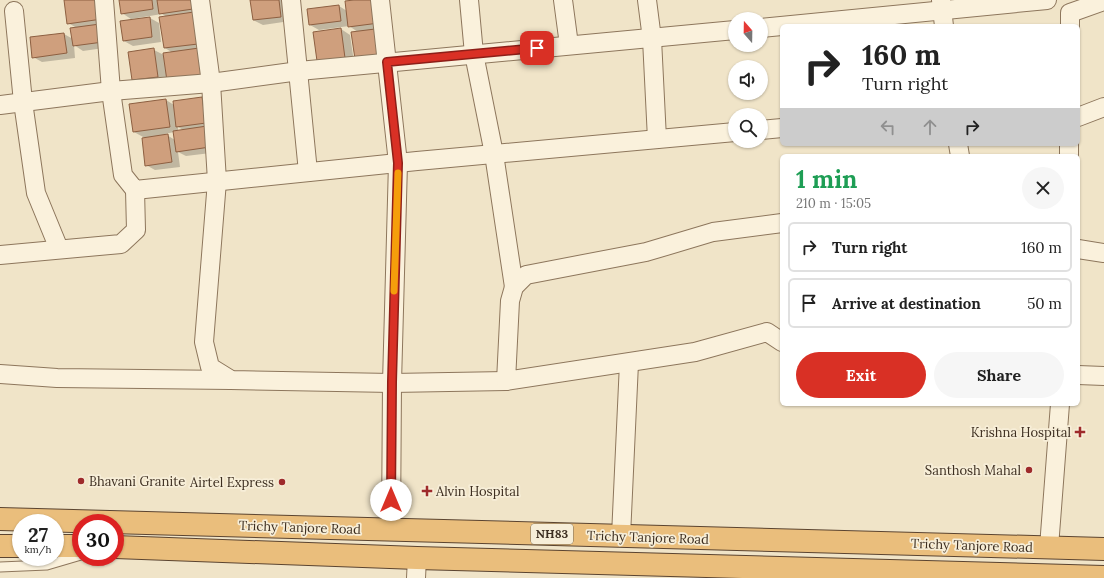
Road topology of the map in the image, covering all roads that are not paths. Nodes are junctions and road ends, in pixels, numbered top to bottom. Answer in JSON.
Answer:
{"nodes":[{"id":1,"x":104,"y":0,"type":"edge"},
{"id":2,"x":200,"y":0,"type":"edge"},
{"id":3,"x":292,"y":0,"type":"edge"},
{"id":4,"x":380,"y":0,"type":"edge"},
{"id":5,"x":469,"y":0,"type":"edge"},
{"id":6,"x":563,"y":0,"type":"edge"},
{"id":7,"x":647,"y":0,"type":"edge"},
{"id":8,"x":1047,"y":0,"type":"edge"},
{"id":9,"x":1104,"y":1,"type":"edge"},
{"id":10,"x":14,"y":10,"type":"dead end"},
{"id":11,"x":943,"y":12,"type":"edge"},
{"id":12,"x":1070,"y":13,"type":"edge"},
{"id":13,"x":806,"y":24,"type":"edge"},
{"id":14,"x":780,"y":26,"type":"edge"},
{"id":15,"x":768,"y":27,"type":"edge"},
{"id":16,"x":728,"y":31,"type":"edge"},
{"id":17,"x":652,"y":39,"type":"junction"},
{"id":18,"x":568,"y":45,"type":"junction"},
{"id":19,"x":474,"y":54,"type":"junction"},
{"id":20,"x":387,"y":62,"type":"junction"},
{"id":21,"x":299,"y":71,"type":"junction"},
{"id":22,"x":211,"y":83,"type":"junction"},
{"id":23,"x":111,"y":91,"type":"junction"},
{"id":24,"x":23,"y":102,"type":"junction"},
{"id":25,"x":0,"y":105,"type":"edge"},
{"id":26,"x":1104,"y":108,"type":"edge"},
{"id":27,"x":1080,"y":116,"type":"edge"},
{"id":28,"x":780,"y":128,"type":"edge"},
{"id":29,"x":768,"y":129,"type":"edge"},
{"id":30,"x":728,"y":133,"type":"edge"},
{"id":31,"x":657,"y":139,"type":"junction"},
{"id":32,"x":494,"y":154,"type":"junction"},
{"id":33,"x":398,"y":163,"type":"junction"},
{"id":34,"x":308,"y":172,"type":"junction"},
{"id":35,"x":217,"y":181,"type":"junction"},
{"id":36,"x":135,"y":190,"type":"junction"},
{"id":37,"x":780,"y":223,"type":"edge"},
{"id":38,"x":59,"y":249,"type":"junction"},
{"id":39,"x":1080,"y":250,"type":"edge"},
{"id":40,"x":1104,"y":253,"type":"edge"},
{"id":41,"x":0,"y":255,"type":"edge"},
{"id":42,"x":514,"y":287,"type":"junction"},
{"id":43,"x":780,"y":341,"type":"edge"},
{"id":44,"x":629,"y":362,"type":"junction"},
{"id":45,"x":0,"y":374,"type":"edge"},
{"id":46,"x":1080,"y":375,"type":"edge"},
{"id":47,"x":1104,"y":376,"type":"edge"},
{"id":48,"x":231,"y":380,"type":"junction"},
{"id":49,"x":506,"y":381,"type":"junction"},
{"id":50,"x":392,"y":382,"type":"junction"},
{"id":51,"x":1060,"y":406,"type":"edge"},
{"id":52,"x":0,"y":519,"type":"edge"},
{"id":53,"x":391,"y":530,"type":"junction"},
{"id":54,"x":621,"y":536,"type":"junction"},
{"id":55,"x":0,"y":546,"type":"edge"},
{"id":56,"x":12,"y":546,"type":"edge"},
{"id":57,"x":1049,"y":547,"type":"junction"},
{"id":58,"x":124,"y":548,"type":"edge"},
{"id":59,"x":1104,"y":549,"type":"edge"},
{"id":60,"x":72,"y":558,"type":"edge"},
{"id":61,"x":0,"y":567,"type":"edge"},
{"id":62,"x":416,"y":568,"type":"edge"},
{"id":63,"x":818,"y":573,"type":"edge"},
{"id":64,"x":1033,"y":576,"type":"edge"},
{"id":65,"x":1104,"y":577,"type":"edge"}],
"edges":[{"from":1,"to":23,"type":"street"},
{"from":2,"to":22,"type":"street"},
{"from":3,"to":21,"type":"street"},
{"from":4,"to":20,"type":"street"},
{"from":5,"to":19,"type":"street"},
{"from":6,"to":18,"type":"street"},
{"from":7,"to":17,"type":"street"},
{"from":8,"to":11,"type":"street"},
{"from":9,"to":12,"type":"street"},
{"from":10,"to":24,"type":"street"},
{"from":11,"to":13,"type":"street"},
{"from":14,"to":15,"type":"street"},
{"from":16,"to":17,"type":"street"},
{"from":17,"to":18,"type":"street"},
{"from":17,"to":31,"type":"street"},
{"from":18,"to":19,"type":"street"},
{"from":19,"to":20,"type":"street"},
{"from":19,"to":32,"type":"street"},
{"from":20,"to":21,"type":"street"},
{"from":20,"to":33,"type":"street"},
{"from":21,"to":22,"type":"street"},
{"from":21,"to":34,"type":"street"},
{"from":22,"to":23,"type":"street"},
{"from":22,"to":35,"type":"street"},
{"from":23,"to":24,"type":"street"},
{"from":23,"to":36,"type":"street"},
{"from":24,"to":25,"type":"street"},
{"from":24,"to":38,"type":"street"},
{"from":26,"to":27,"type":"street"},
{"from":28,"to":29,"type":"street"},
{"from":30,"to":31,"type":"street"},
{"from":31,"to":32,"type":"street"},
{"from":32,"to":33,"type":"street"},
{"from":32,"to":42,"type":"street"},
{"from":33,"to":34,"type":"street"},
{"from":33,"to":50,"type":"street"},
{"from":34,"to":35,"type":"street"},
{"from":35,"to":36,"type":"street"},
{"from":35,"to":48,"type":"street"},
{"from":36,"to":38,"type":"street"},
{"from":37,"to":42,"type":"street"},
{"from":38,"to":41,"type":"street"},
{"from":39,"to":40,"type":"street"},
{"from":42,"to":49,"type":"street"},
{"from":43,"to":44,"type":"street"},
{"from":44,"to":49,"type":"street"},
{"from":44,"to":54,"type":"street"},
{"from":45,"to":48,"type":"street"},
{"from":46,"to":47,"type":"street"},
{"from":48,"to":50,"type":"street"},
{"from":49,"to":50,"type":"street"},
{"from":50,"to":53,"type":"street"},
{"from":51,"to":57,"type":"street"},
{"from":52,"to":53,"type":"highway","name":"Trichy Tanjore Road","number":"NH83"},
{"from":53,"to":54,"type":"highway","name":"Trichy Tanjore Road","number":"NH83"},
{"from":54,"to":57,"type":"highway","name":"Trichy Tanjore Road","number":"NH83"},
{"from":55,"to":56,"type":"highway"},
{"from":57,"to":59,"type":"highway","name":"Trichy Tanjore Road","number":"NH83"},
{"from":58,"to":62,"type":"highway","name":"Trichy Tanjore Road","number":"NH83"},
{"from":60,"to":61,"type":"lane"},
{"from":62,"to":63,"type":"highway","name":"Trichy Tanjore Road","number":"NH83"},
{"from":63,"to":64,"type":"highway","name":"Trichy Tanjore Road","number":"NH83"},
{"from":64,"to":65,"type":"highway","name":"Trichy Tanjore Road","number":"NH83"}]}
